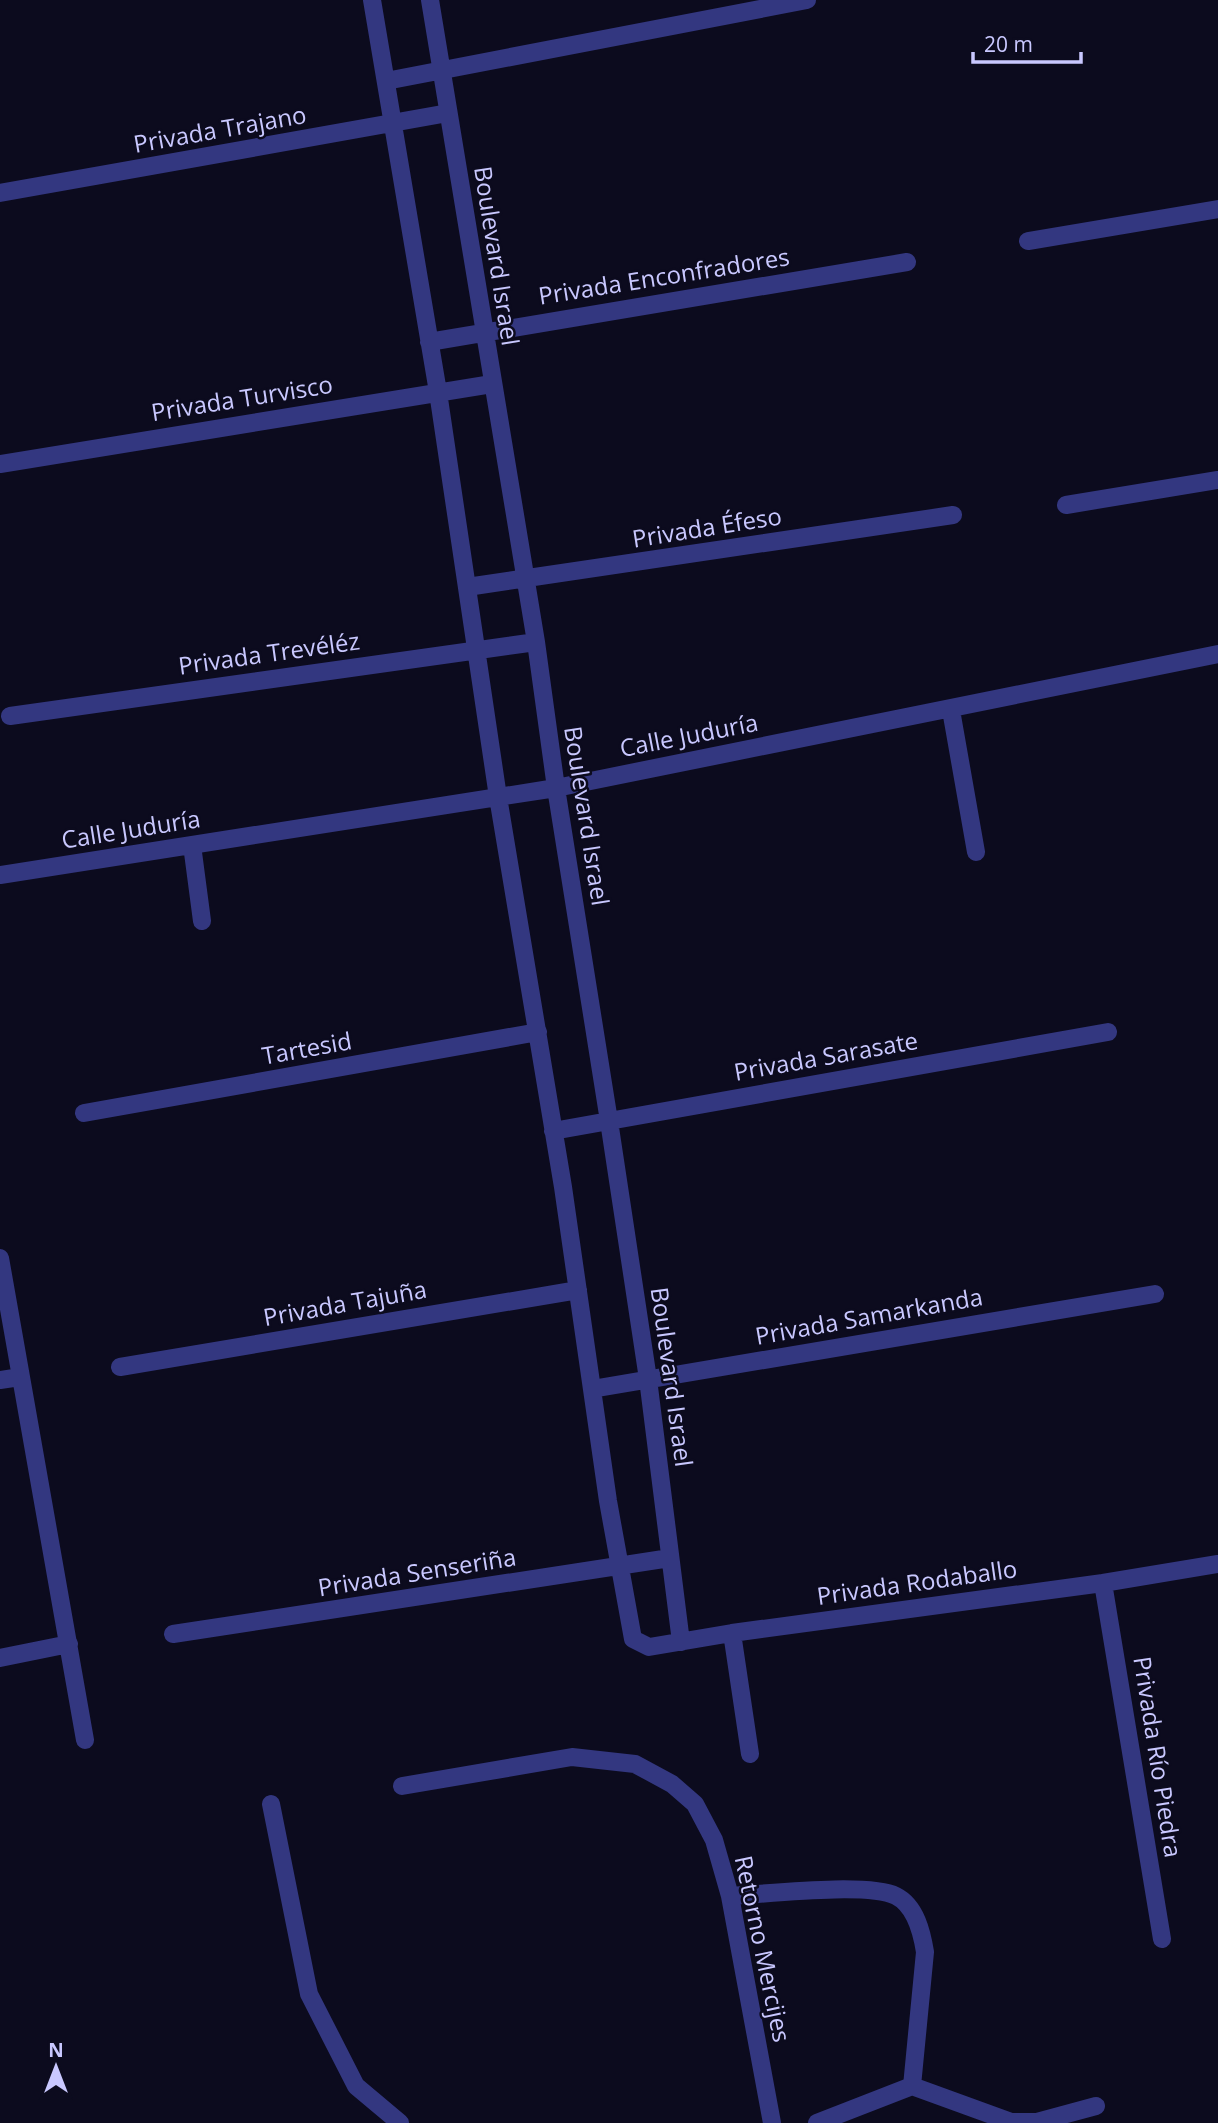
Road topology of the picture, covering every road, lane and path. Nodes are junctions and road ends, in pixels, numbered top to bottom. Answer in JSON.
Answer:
{"nodes":[{"id":1,"x":372,"y":0,"type":"edge"},
{"id":2,"x":430,"y":0,"type":"edge"},
{"id":3,"x":807,"y":0,"type":"edge"},
{"id":4,"x":441,"y":72,"type":"junction"},
{"id":5,"x":386,"y":81,"type":"junction"},
{"id":6,"x":448,"y":113,"type":"junction"},
{"id":7,"x":392,"y":124,"type":"junction"},
{"id":8,"x":0,"y":193,"type":"edge"},
{"id":9,"x":1218,"y":209,"type":"edge"},
{"id":10,"x":1028,"y":241,"type":"dead end"},
{"id":11,"x":906,"y":262,"type":"dead end"},
{"id":12,"x":483,"y":332,"type":"junction"},
{"id":13,"x":429,"y":342,"type":"junction"},
{"id":14,"x":492,"y":384,"type":"junction"},
{"id":15,"x":438,"y":392,"type":"junction"},
{"id":16,"x":0,"y":464,"type":"edge"},
{"id":17,"x":1218,"y":480,"type":"edge"},
{"id":18,"x":1066,"y":505,"type":"dead end"},
{"id":19,"x":953,"y":515,"type":"dead end"},
{"id":20,"x":525,"y":580,"type":"junction"},
{"id":21,"x":467,"y":587,"type":"junction"},
{"id":22,"x":536,"y":642,"type":"junction"},
{"id":23,"x":477,"y":650,"type":"junction"},
{"id":24,"x":1218,"y":654,"type":"edge"},
{"id":25,"x":951,"y":710,"type":"junction"},
{"id":26,"x":10,"y":716,"type":"dead end"},
{"id":27,"x":556,"y":788,"type":"junction"},
{"id":28,"x":498,"y":797,"type":"junction"},
{"id":29,"x":192,"y":845,"type":"junction"},
{"id":30,"x":976,"y":852,"type":"dead end"},
{"id":31,"x":0,"y":876,"type":"edge"},
{"id":32,"x":202,"y":921,"type":"dead end"},
{"id":33,"x":538,"y":1032,"type":"junction"},
{"id":34,"x":1108,"y":1032,"type":"dead end"},
{"id":35,"x":84,"y":1113,"type":"dead end"},
{"id":36,"x":610,"y":1121,"type":"junction"},
{"id":37,"x":553,"y":1131,"type":"junction"},
{"id":38,"x":0,"y":1258,"type":"edge"},
{"id":39,"x":578,"y":1290,"type":"junction"},
{"id":40,"x":1155,"y":1294,"type":"dead end"},
{"id":41,"x":120,"y":1367,"type":"dead end"},
{"id":42,"x":20,"y":1377,"type":"junction"},
{"id":43,"x":648,"y":1379,"type":"junction"},
{"id":44,"x":0,"y":1380,"type":"edge"},
{"id":45,"x":592,"y":1389,"type":"junction"},
{"id":46,"x":670,"y":1558,"type":"junction"},
{"id":47,"x":1218,"y":1564,"type":"edge"},
{"id":48,"x":619,"y":1565,"type":"junction"},
{"id":49,"x":1103,"y":1583,"type":"junction"},
{"id":50,"x":732,"y":1633,"type":"junction"},
{"id":51,"x":173,"y":1634,"type":"dead end"},
{"id":52,"x":681,"y":1642,"type":"junction"},
{"id":53,"x":69,"y":1644,"type":"junction"},
{"id":54,"x":0,"y":1658,"type":"edge"},
{"id":55,"x":85,"y":1740,"type":"dead end"},
{"id":56,"x":750,"y":1754,"type":"dead end"},
{"id":57,"x":402,"y":1786,"type":"dead end"},
{"id":58,"x":271,"y":1804,"type":"dead end"},
{"id":59,"x":730,"y":1896,"type":"junction"},
{"id":60,"x":1162,"y":1939,"type":"dead end"},
{"id":61,"x":912,"y":2087,"type":"junction"},
{"id":62,"x":1096,"y":2106,"type":"dead end"},
{"id":63,"x":400,"y":2123,"type":"edge"},
{"id":64,"x":772,"y":2123,"type":"edge"},
{"id":65,"x":817,"y":2123,"type":"edge"}],
"edges":[{"from":1,"to":5,"type":"street"},
{"from":2,"to":4,"type":"street","name":"Boulevard Israel"},
{"from":3,"to":4,"type":"street"},
{"from":4,"to":5,"type":"street"},
{"from":4,"to":6,"type":"street","name":"Boulevard Israel"},
{"from":5,"to":7,"type":"street"},
{"from":6,"to":7,"type":"street","name":"Privada Trajano"},
{"from":6,"to":12,"type":"street","name":"Boulevard Israel"},
{"from":7,"to":8,"type":"street","name":"Privada Trajano"},
{"from":7,"to":13,"type":"street"},
{"from":9,"to":10,"type":"street"},
{"from":11,"to":12,"type":"street","name":"Privada Enconfradores"},
{"from":12,"to":13,"type":"street","name":"Privada Enconfradores"},
{"from":12,"to":14,"type":"street","name":"Boulevard Israel"},
{"from":13,"to":15,"type":"street"},
{"from":14,"to":15,"type":"street","name":"Privada Turvisco"},
{"from":14,"to":20,"type":"street","name":"Boulevard Israel"},
{"from":15,"to":16,"type":"street","name":"Privada Turvisco"},
{"from":15,"to":21,"type":"street"},
{"from":17,"to":18,"type":"street"},
{"from":19,"to":20,"type":"street","name":"Privada Éfeso"},
{"from":20,"to":21,"type":"street","name":"Privada Éfeso"},
{"from":20,"to":22,"type":"street","name":"Boulevard Israel"},
{"from":21,"to":23,"type":"street"},
{"from":22,"to":23,"type":"street","name":"Privada Trevéléz"},
{"from":22,"to":27,"type":"street","name":"Boulevard Israel"},
{"from":23,"to":26,"type":"street","name":"Privada Trevéléz"},
{"from":23,"to":28,"type":"street"},
{"from":24,"to":25,"type":"street","name":"Calle Juduría"},
{"from":25,"to":27,"type":"street","name":"Calle Juduría"},
{"from":25,"to":30,"type":"street"},
{"from":27,"to":28,"type":"street","name":"Calle Juduría"},
{"from":27,"to":36,"type":"street","name":"Boulevard Israel"},
{"from":28,"to":29,"type":"street","name":"Calle Juduría"},
{"from":28,"to":33,"type":"street"},
{"from":29,"to":31,"type":"street","name":"Calle Juduría"},
{"from":29,"to":32,"type":"street"},
{"from":33,"to":35,"type":"street","name":"Tartesid"},
{"from":33,"to":37,"type":"street"},
{"from":34,"to":36,"type":"street","name":"Privada Sarasate"},
{"from":36,"to":37,"type":"street","name":"Privada Sarasate"},
{"from":36,"to":43,"type":"street","name":"Boulevard Israel"},
{"from":37,"to":39,"type":"street"},
{"from":38,"to":42,"type":"street"},
{"from":39,"to":41,"type":"street","name":"Privada Tajuña"},
{"from":39,"to":45,"type":"street"},
{"from":40,"to":43,"type":"street","name":"Privada Samarkanda"},
{"from":42,"to":44,"type":"street"},
{"from":42,"to":53,"type":"street"},
{"from":43,"to":45,"type":"street","name":"Privada Samarkanda"},
{"from":43,"to":46,"type":"street","name":"Boulevard Israel"},
{"from":45,"to":48,"type":"street"},
{"from":46,"to":48,"type":"street","name":"Privada Senseriña"},
{"from":46,"to":52,"type":"street","name":"Boulevard Israel"},
{"from":47,"to":49,"type":"street","name":"Privada Rodaballo"},
{"from":48,"to":51,"type":"street","name":"Privada Senseriña"},
{"from":48,"to":52,"type":"street","name":"Privada Rodaballo"},
{"from":49,"to":50,"type":"street","name":"Privada Rodaballo"},
{"from":49,"to":60,"type":"street","name":"Privada Río Piedra"},
{"from":50,"to":52,"type":"street","name":"Privada Rodaballo"},
{"from":50,"to":56,"type":"street"},
{"from":53,"to":54,"type":"street"},
{"from":53,"to":55,"type":"street"},
{"from":57,"to":59,"type":"street","name":"Retorno Mercijes"},
{"from":58,"to":63,"type":"street"},
{"from":59,"to":61,"type":"street"},
{"from":59,"to":64,"type":"street","name":"Retorno Mercijes"},
{"from":61,"to":62,"type":"street"},
{"from":61,"to":65,"type":"street"}]}
